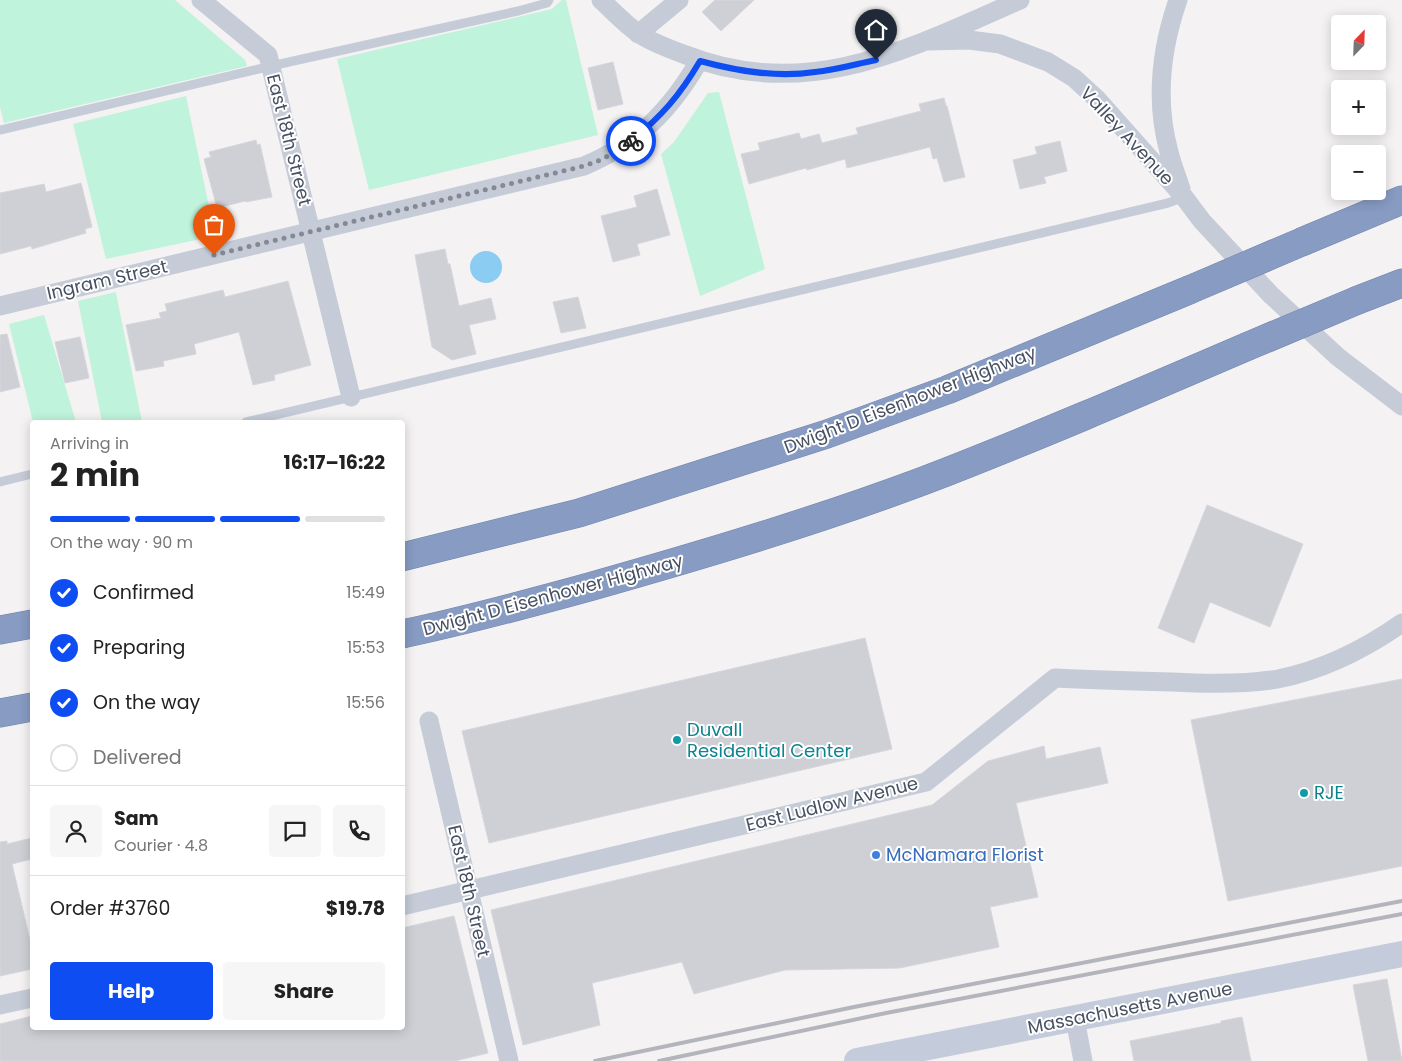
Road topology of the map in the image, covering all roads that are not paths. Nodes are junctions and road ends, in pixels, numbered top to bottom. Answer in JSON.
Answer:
{"nodes":[{"id":1,"x":201,"y":0,"type":"edge"},
{"id":2,"x":549,"y":0,"type":"edge"},
{"id":3,"x":601,"y":0,"type":"edge"},
{"id":4,"x":679,"y":0,"type":"edge"},
{"id":5,"x":1020,"y":0,"type":"edge"},
{"id":6,"x":1178,"y":0,"type":"edge"},
{"id":7,"x":638,"y":34,"type":"junction"},
{"id":8,"x":927,"y":41,"type":"junction"},
{"id":9,"x":700,"y":61,"type":"junction"},
{"id":10,"x":271,"y":66,"type":"junction"},
{"id":11,"x":0,"y":130,"type":"edge"},
{"id":12,"x":1184,"y":197,"type":"junction"},
{"id":13,"x":1402,"y":200,"type":"edge"},
{"id":14,"x":311,"y":232,"type":"junction"},
{"id":15,"x":1402,"y":283,"type":"edge"},
{"id":16,"x":0,"y":306,"type":"edge"},
{"id":17,"x":351,"y":397,"type":"junction"},
{"id":18,"x":1402,"y":406,"type":"edge"},
{"id":19,"x":254,"y":420,"type":"edge"},
{"id":20,"x":30,"y":474,"type":"edge"},
{"id":21,"x":0,"y":482,"type":"edge"},
{"id":22,"x":405,"y":556,"type":"edge"},
{"id":23,"x":1402,"y":623,"type":"edge"},
{"id":24,"x":30,"y":624,"type":"edge"},
{"id":25,"x":0,"y":630,"type":"edge"},
{"id":26,"x":405,"y":633,"type":"edge"},
{"id":27,"x":30,"y":707,"type":"edge"},
{"id":28,"x":0,"y":713,"type":"edge"},
{"id":29,"x":429,"y":721,"type":"dead end"},
{"id":30,"x":469,"y":891,"type":"junction"},
{"id":31,"x":405,"y":905,"type":"edge"},
{"id":32,"x":1402,"y":954,"type":"edge"},
{"id":33,"x":30,"y":998,"type":"edge"},
{"id":34,"x":0,"y":1005,"type":"edge"},
{"id":35,"x":1075,"y":1019,"type":"junction"},
{"id":36,"x":509,"y":1061,"type":"edge"},
{"id":37,"x":857,"y":1061,"type":"edge"},
{"id":38,"x":1082,"y":1061,"type":"edge"}],
"edges":[{"from":1,"to":10,"type":"street","name":"East 18th Street"},
{"from":2,"to":10,"type":"lane"},
{"from":3,"to":7,"type":"street"},
{"from":4,"to":7,"type":"street"},
{"from":5,"to":8,"type":"street"},
{"from":6,"to":12,"type":"street","name":"Valley Avenue"},
{"from":7,"to":9,"type":"street"},
{"from":8,"to":9,"type":"street"},
{"from":8,"to":12,"type":"street","name":"Valley Avenue"},
{"from":9,"to":14,"type":"street","name":"Ingram Street"},
{"from":10,"to":11,"type":"lane"},
{"from":10,"to":14,"type":"street","name":"East 18th Street"},
{"from":12,"to":17,"type":"lane"},
{"from":12,"to":18,"type":"street","name":"Valley Avenue"},
{"from":13,"to":22,"type":"highway","name":"Dwight D Eisenhower Highway","bridge":true},
{"from":14,"to":16,"type":"street","name":"Ingram Street"},
{"from":14,"to":17,"type":"street","name":"East 18th Street"},
{"from":15,"to":26,"type":"highway","name":"Dwight D Eisenhower Highway","bridge":true},
{"from":17,"to":19,"type":"lane"},
{"from":20,"to":21,"type":"lane"},
{"from":23,"to":30,"type":"street","name":"East Ludlow Avenue"},
{"from":24,"to":25,"type":"highway"},
{"from":27,"to":28,"type":"highway"},
{"from":29,"to":30,"type":"street","name":"East 18th Street"},
{"from":30,"to":31,"type":"street","name":"East Ludlow Avenue"},
{"from":30,"to":36,"type":"street","name":"East 18th Street"},
{"from":32,"to":35,"type":"street","name":"Massachusetts Avenue"},
{"from":33,"to":34,"type":"street"},
{"from":35,"to":37,"type":"street","name":"Massachusetts Avenue"},
{"from":35,"to":38,"type":"street"}]}
